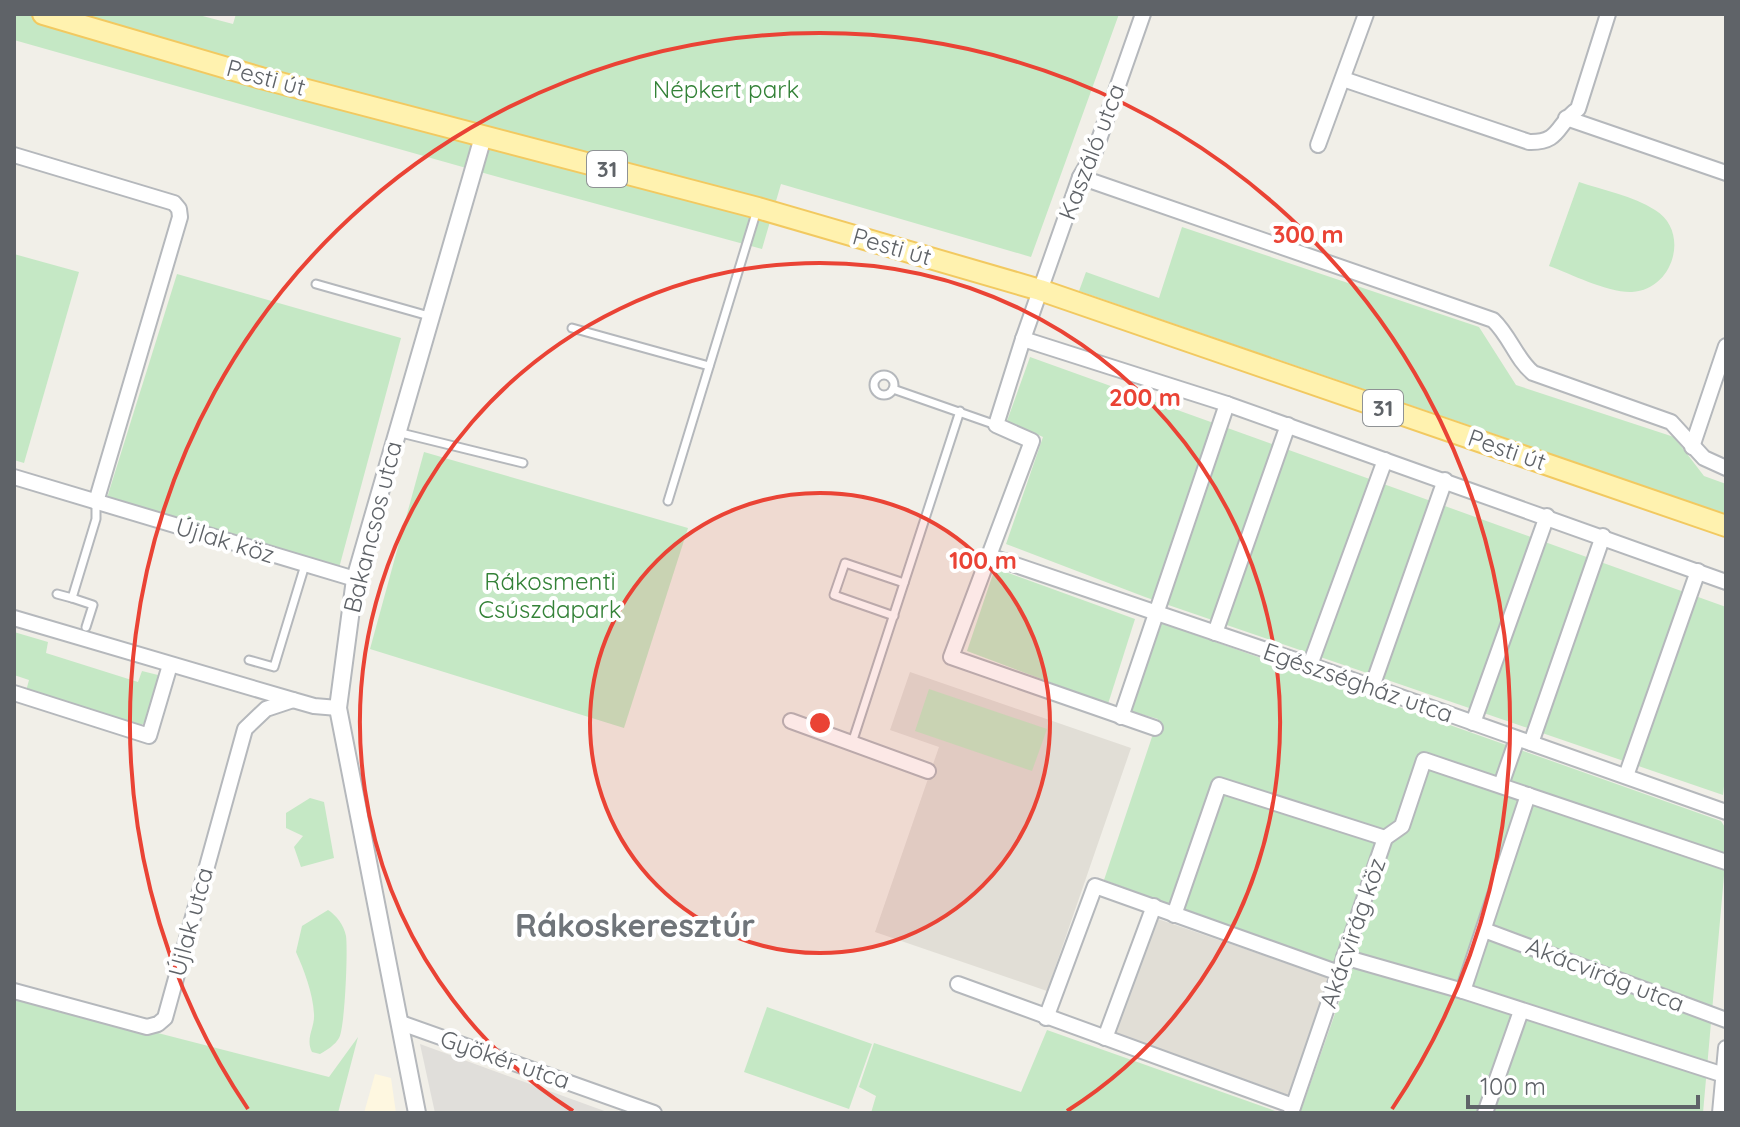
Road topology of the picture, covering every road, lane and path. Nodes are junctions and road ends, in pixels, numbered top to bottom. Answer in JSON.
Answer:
{"nodes":[{"id":1,"x":43,"y":14,"type":"edge"},
{"id":2,"x":1143,"y":14,"type":"edge"},
{"id":3,"x":1366,"y":14,"type":"edge"},
{"id":4,"x":1608,"y":14,"type":"edge"},
{"id":5,"x":1343,"y":79,"type":"junction"},
{"id":6,"x":1566,"y":118,"type":"junction"},
{"id":7,"x":483,"y":137,"type":"junction"},
{"id":8,"x":1318,"y":145,"type":"dead end"},
{"id":9,"x":14,"y":155,"type":"edge"},
{"id":10,"x":1726,"y":173,"type":"edge"},
{"id":11,"x":1080,"y":177,"type":"junction"},
{"id":12,"x":758,"y":208,"type":"junction"},
{"id":13,"x":316,"y":284,"type":"dead end"},
{"id":14,"x":1040,"y":290,"type":"junction"},
{"id":15,"x":430,"y":317,"type":"junction"},
{"id":16,"x":572,"y":328,"type":"dead end"},
{"id":17,"x":1023,"y":339,"type":"junction"},
{"id":18,"x":1726,"y":346,"type":"edge"},
{"id":19,"x":709,"y":366,"type":"junction"},
{"id":20,"x":893,"y":389,"type":"dead end"},
{"id":21,"x":1227,"y":404,"type":"junction"},
{"id":22,"x":960,"y":411,"type":"junction"},
{"id":23,"x":996,"y":425,"type":"junction"},
{"id":24,"x":1288,"y":425,"type":"junction"},
{"id":25,"x":396,"y":432,"type":"junction"},
{"id":26,"x":1692,"y":447,"type":"junction"},
{"id":27,"x":1385,"y":460,"type":"junction"},
{"id":28,"x":523,"y":463,"type":"dead end"},
{"id":29,"x":1726,"y":468,"type":"edge"},
{"id":30,"x":14,"y":477,"type":"edge"},
{"id":31,"x":1445,"y":480,"type":"junction"},
{"id":32,"x":668,"y":501,"type":"dead end"},
{"id":33,"x":96,"y":502,"type":"junction"},
{"id":34,"x":1547,"y":516,"type":"junction"},
{"id":35,"x":1726,"y":526,"type":"edge"},
{"id":36,"x":1603,"y":536,"type":"junction"},
{"id":37,"x":989,"y":556,"type":"junction"},
{"id":38,"x":305,"y":565,"type":"junction"},
{"id":39,"x":1698,"y":571,"type":"junction"},
{"id":40,"x":355,"y":579,"type":"junction"},
{"id":41,"x":1726,"y":582,"type":"edge"},
{"id":42,"x":904,"y":583,"type":"junction"},
{"id":43,"x":57,"y":594,"type":"dead end"},
{"id":44,"x":72,"y":598,"type":"junction"},
{"id":45,"x":1157,"y":614,"type":"junction"},
{"id":46,"x":894,"y":616,"type":"junction"},
{"id":47,"x":14,"y":618,"type":"edge"},
{"id":48,"x":86,"y":627,"type":"dead end"},
{"id":49,"x":1215,"y":633,"type":"junction"},
{"id":50,"x":249,"y":660,"type":"dead end"},
{"id":51,"x":170,"y":665,"type":"junction"},
{"id":52,"x":1310,"y":665,"type":"junction"},
{"id":53,"x":1372,"y":687,"type":"junction"},
{"id":54,"x":14,"y":693,"type":"edge"},
{"id":55,"x":293,"y":700,"type":"junction"},
{"id":56,"x":338,"y":708,"type":"junction"},
{"id":57,"x":1121,"y":717,"type":"junction"},
{"id":58,"x":791,"y":721,"type":"dead end"},
{"id":59,"x":1473,"y":723,"type":"junction"},
{"id":60,"x":1155,"y":728,"type":"dead end"},
{"id":61,"x":1524,"y":741,"type":"junction"},
{"id":62,"x":852,"y":744,"type":"junction"},
{"id":63,"x":928,"y":771,"type":"dead end"},
{"id":64,"x":1626,"y":776,"type":"junction"},
{"id":65,"x":1501,"y":785,"type":"junction"},
{"id":66,"x":1528,"y":795,"type":"junction"},
{"id":67,"x":1726,"y":812,"type":"edge"},
{"id":68,"x":1385,"y":838,"type":"junction"},
{"id":69,"x":1726,"y":862,"type":"edge"},
{"id":70,"x":1154,"y":906,"type":"junction"},
{"id":71,"x":1174,"y":915,"type":"junction"},
{"id":72,"x":1484,"y":930,"type":"junction"},
{"id":73,"x":1344,"y":957,"type":"junction"},
{"id":74,"x":1339,"y":973,"type":"junction"},
{"id":75,"x":958,"y":984,"type":"dead end"},
{"id":76,"x":14,"y":991,"type":"edge"},
{"id":77,"x":1463,"y":991,"type":"junction"},
{"id":78,"x":1521,"y":1011,"type":"junction"},
{"id":79,"x":1046,"y":1018,"type":"junction"},
{"id":80,"x":1726,"y":1020,"type":"edge"},
{"id":81,"x":401,"y":1023,"type":"junction"},
{"id":82,"x":1105,"y":1038,"type":"junction"},
{"id":83,"x":1726,"y":1048,"type":"edge"},
{"id":84,"x":1724,"y":1075,"type":"junction"},
{"id":85,"x":1292,"y":1109,"type":"edge"},
{"id":86,"x":417,"y":1113,"type":"edge"},
{"id":87,"x":654,"y":1113,"type":"edge"},
{"id":88,"x":1485,"y":1113,"type":"edge"},
{"id":89,"x":1720,"y":1113,"type":"edge"}],
"edges":[{"from":1,"to":7,"type":"main road","name":"Pesti út","number":"31"},
{"from":2,"to":11,"type":"street","name":"Kaszáló utca"},
{"from":3,"to":5,"type":"street"},
{"from":4,"to":6,"type":"street"},
{"from":5,"to":6,"type":"street"},
{"from":5,"to":8,"type":"street"},
{"from":6,"to":10,"type":"street"},
{"from":7,"to":12,"type":"main road","name":"Pesti út","number":"31"},
{"from":7,"to":15,"type":"street","name":"Bakancsos utca"},
{"from":9,"to":33,"type":"street"},
{"from":11,"to":14,"type":"street","name":"Kaszáló utca"},
{"from":11,"to":26,"type":"street"},
{"from":12,"to":14,"type":"main road","name":"Pesti út","number":"31"},
{"from":12,"to":19,"type":"lane"},
{"from":13,"to":15,"type":"lane"},
{"from":14,"to":17,"type":"street","name":"Kaszáló utca"},
{"from":14,"to":35,"type":"main road","name":"Pesti út","number":"31"},
{"from":15,"to":25,"type":"street","name":"Bakancsos utca"},
{"from":16,"to":19,"type":"lane"},
{"from":17,"to":21,"type":"street","name":"Pesti út"},
{"from":17,"to":23,"type":"street","name":"Kaszáló utca"},
{"from":18,"to":26,"type":"street"},
{"from":19,"to":32,"type":"lane"},
{"from":20,"to":22,"type":"lane"},
{"from":21,"to":24,"type":"street","name":"Pesti út"},
{"from":21,"to":45,"type":"street"},
{"from":22,"to":23,"type":"lane"},
{"from":22,"to":42,"type":"lane"},
{"from":23,"to":37,"type":"street"},
{"from":24,"to":27,"type":"street","name":"Pesti út"},
{"from":24,"to":49,"type":"street"},
{"from":25,"to":28,"type":"lane"},
{"from":25,"to":40,"type":"street","name":"Bakancsos utca"},
{"from":26,"to":29,"type":"street"},
{"from":27,"to":31,"type":"street","name":"Pesti út"},
{"from":27,"to":52,"type":"street"},
{"from":30,"to":33,"type":"street"},
{"from":31,"to":34,"type":"street","name":"Pesti út"},
{"from":31,"to":53,"type":"street"},
{"from":33,"to":38,"type":"street","name":"Újlak köz"},
{"from":33,"to":44,"type":"lane"},
{"from":34,"to":36,"type":"street","name":"Pesti út"},
{"from":34,"to":59,"type":"street"},
{"from":36,"to":39,"type":"street","name":"Pesti út"},
{"from":36,"to":61,"type":"street"},
{"from":37,"to":45,"type":"street","name":"Egészségház utca"},
{"from":37,"to":57,"type":"street"},
{"from":38,"to":40,"type":"street","name":"Újlak köz"},
{"from":38,"to":50,"type":"lane"},
{"from":39,"to":41,"type":"street","name":"Pesti út"},
{"from":39,"to":64,"type":"street"},
{"from":40,"to":56,"type":"street","name":"Bakancsos utca"},
{"from":42,"to":46,"type":"lane"},
{"from":42,"to":46,"type":"lane"},
{"from":43,"to":44,"type":"lane"},
{"from":44,"to":48,"type":"lane"},
{"from":45,"to":49,"type":"street","name":"Egészségház utca"},
{"from":45,"to":57,"type":"street"},
{"from":46,"to":62,"type":"lane"},
{"from":47,"to":51,"type":"street"},
{"from":49,"to":52,"type":"street","name":"Egészségház utca"},
{"from":51,"to":54,"type":"street"},
{"from":51,"to":55,"type":"street"},
{"from":52,"to":53,"type":"street","name":"Egészségház utca"},
{"from":53,"to":59,"type":"street","name":"Egészségház utca"},
{"from":55,"to":56,"type":"street"},
{"from":55,"to":76,"type":"street","name":"Újlak utca"},
{"from":56,"to":81,"type":"street","name":"Bakancsos utca"},
{"from":57,"to":60,"type":"street"},
{"from":58,"to":62,"type":"street"},
{"from":59,"to":61,"type":"street","name":"Egészségház utca"},
{"from":61,"to":64,"type":"street","name":"Egészségház utca"},
{"from":61,"to":65,"type":"street"},
{"from":62,"to":63,"type":"street"},
{"from":64,"to":67,"type":"street","name":"Egészségház utca"},
{"from":65,"to":66,"type":"street"},
{"from":65,"to":68,"type":"street","name":"Akácvirág köz"},
{"from":66,"to":69,"type":"street"},
{"from":66,"to":72,"type":"street"},
{"from":68,"to":71,"type":"street"},
{"from":68,"to":73,"type":"street","name":"Akácvirág köz"},
{"from":70,"to":71,"type":"street"},
{"from":70,"to":79,"type":"street"},
{"from":70,"to":82,"type":"street"},
{"from":71,"to":74,"type":"street"},
{"from":72,"to":77,"type":"street"},
{"from":72,"to":80,"type":"street","name":"Akácvirág utca"},
{"from":73,"to":74,"type":"street","name":"Akácvirág köz"},
{"from":73,"to":77,"type":"street"},
{"from":74,"to":85,"type":"street","name":"Akácvirág köz"},
{"from":75,"to":79,"type":"street"},
{"from":77,"to":78,"type":"street"},
{"from":78,"to":84,"type":"street"},
{"from":78,"to":88,"type":"street"},
{"from":79,"to":82,"type":"street"},
{"from":81,"to":86,"type":"street","name":"Bakancsos utca"},
{"from":81,"to":87,"type":"street","name":"Gyökér utca"},
{"from":82,"to":85,"type":"street"},
{"from":83,"to":84,"type":"street"},
{"from":84,"to":89,"type":"street"}]}
